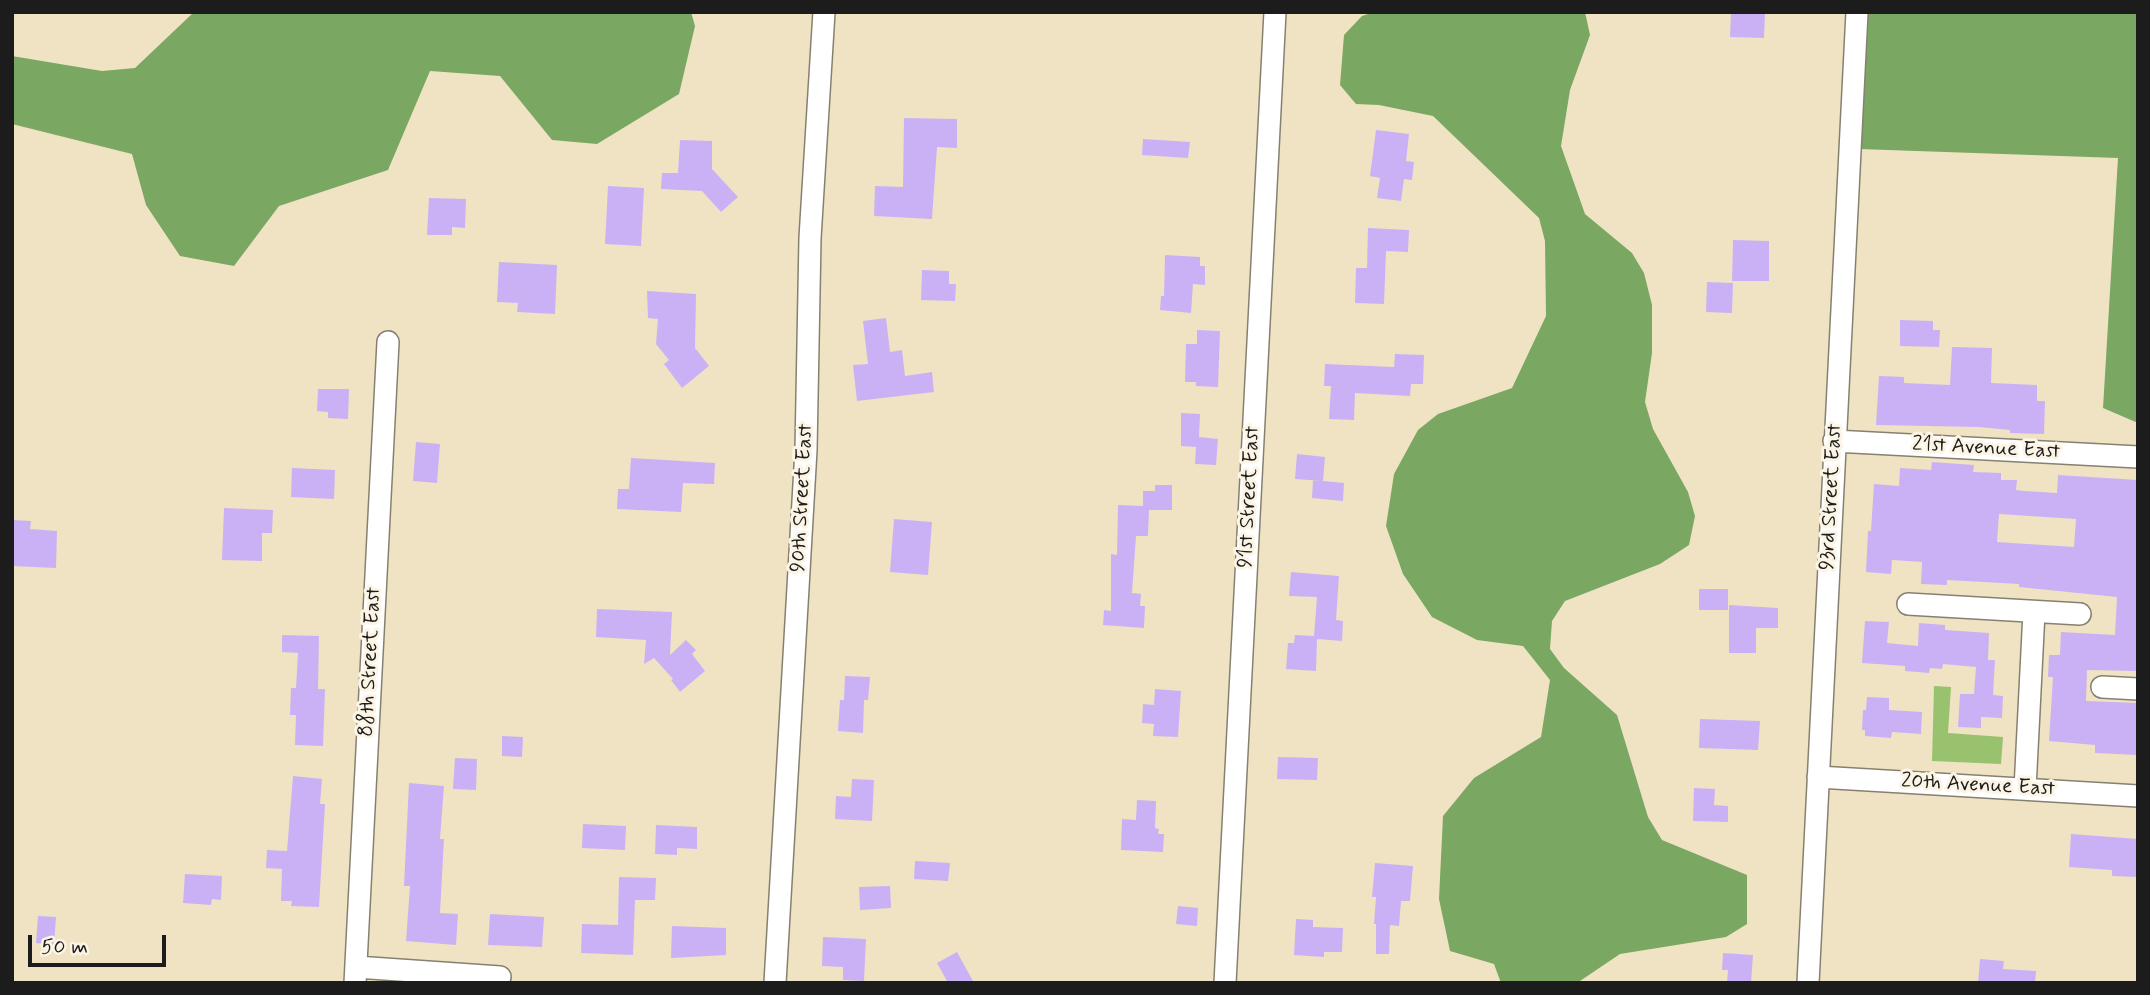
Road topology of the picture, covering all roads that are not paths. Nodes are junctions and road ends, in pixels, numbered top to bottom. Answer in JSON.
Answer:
{"nodes":[{"id":1,"x":824,"y":12,"type":"edge"},
{"id":2,"x":1275,"y":12,"type":"edge"},
{"id":3,"x":1857,"y":12,"type":"edge"},
{"id":4,"x":388,"y":342,"type":"dead end"},
{"id":5,"x":1834,"y":441,"type":"junction"},
{"id":6,"x":2138,"y":457,"type":"edge"},
{"id":7,"x":1908,"y":604,"type":"dead end"},
{"id":8,"x":2034,"y":612,"type":"junction"},
{"id":9,"x":2080,"y":614,"type":"dead end"},
{"id":10,"x":2102,"y":687,"type":"dead end"},
{"id":11,"x":2138,"y":689,"type":"edge"},
{"id":12,"x":1818,"y":776,"type":"junction"},
{"id":13,"x":2025,"y":789,"type":"junction"},
{"id":14,"x":2138,"y":796,"type":"edge"},
{"id":15,"x":355,"y":975,"type":"edge"},
{"id":16,"x":500,"y":977,"type":"dead end"},
{"id":17,"x":775,"y":983,"type":"edge"},
{"id":18,"x":1224,"y":983,"type":"edge"},
{"id":19,"x":1808,"y":983,"type":"edge"}],
"edges":[{"from":1,"to":17,"type":"street","name":"90th Street East"},
{"from":2,"to":18,"type":"street","name":"91st Street East"},
{"from":3,"to":5,"type":"street","name":"93rd Street East"},
{"from":4,"to":15,"type":"street","name":"88th Street East"},
{"from":5,"to":6,"type":"street","name":"21st Avenue East"},
{"from":5,"to":12,"type":"street","name":"93rd Street East"},
{"from":7,"to":8,"type":"street"},
{"from":8,"to":9,"type":"street"},
{"from":8,"to":13,"type":"street"},
{"from":10,"to":11,"type":"street"},
{"from":12,"to":13,"type":"street","name":"20th Avenue East"},
{"from":12,"to":19,"type":"street","name":"93rd Street East"},
{"from":13,"to":14,"type":"street","name":"20th Avenue East"},
{"from":15,"to":16,"type":"street"}]}
